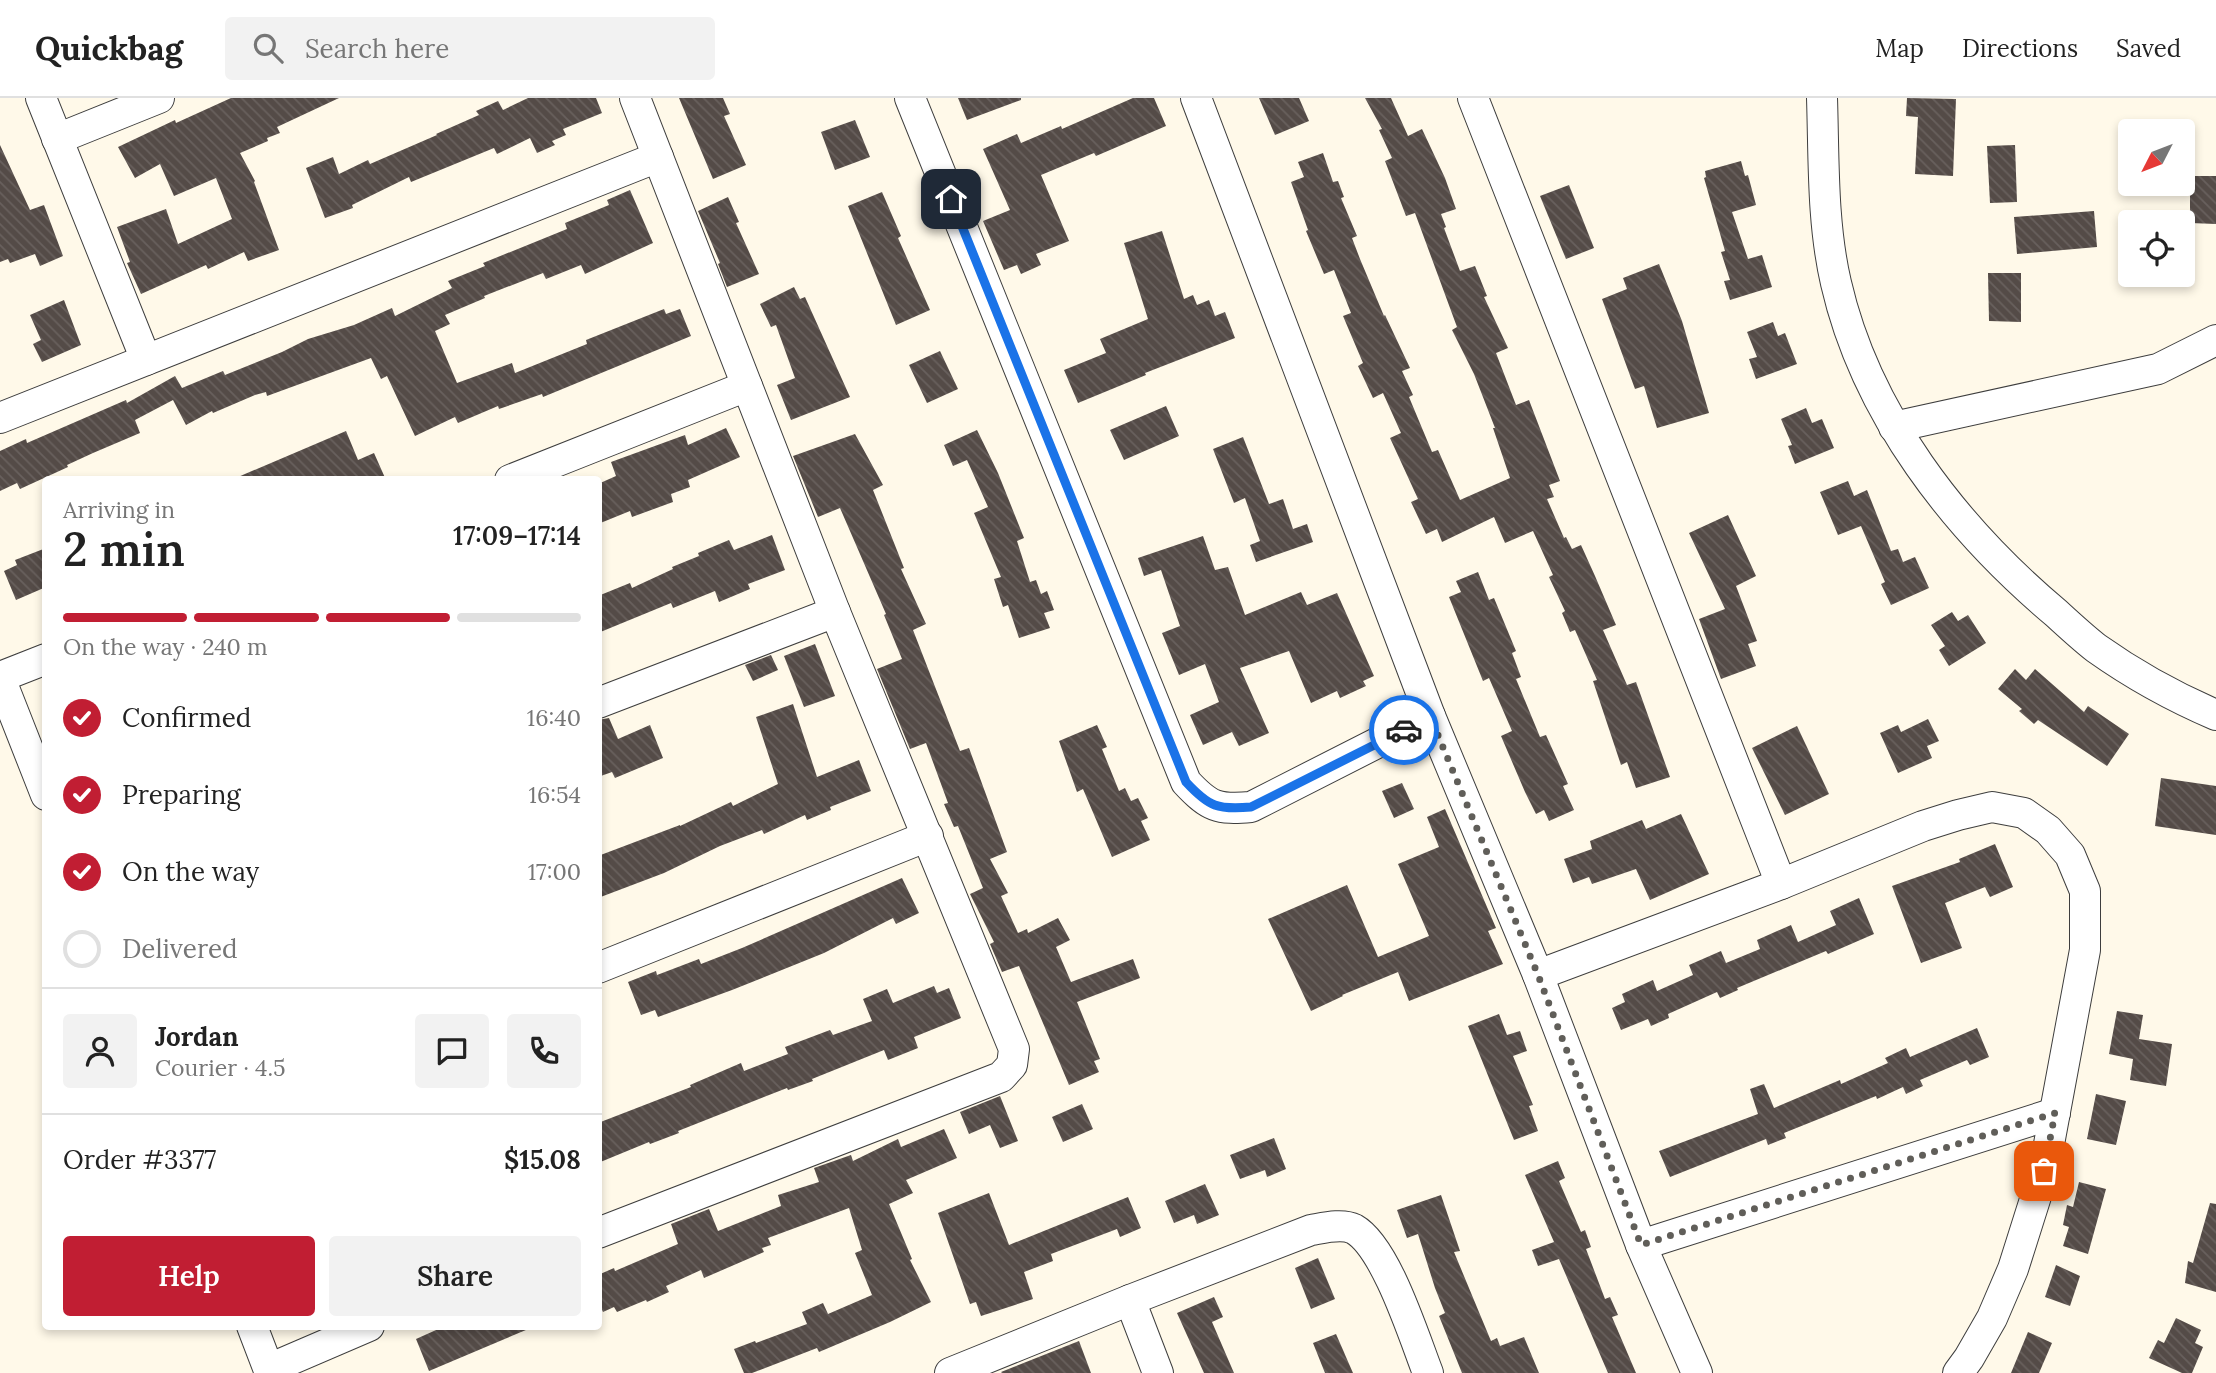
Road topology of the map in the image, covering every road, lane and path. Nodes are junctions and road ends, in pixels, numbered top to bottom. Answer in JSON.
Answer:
{"nodes":[{"id":1,"x":41,"y":98,"type":"edge"},
{"id":2,"x":159,"y":98,"type":"edge"},
{"id":3,"x":635,"y":98,"type":"edge"},
{"id":4,"x":910,"y":98,"type":"edge"},
{"id":5,"x":1196,"y":98,"type":"edge"},
{"id":6,"x":1473,"y":98,"type":"edge"},
{"id":7,"x":1822,"y":98,"type":"edge"},
{"id":8,"x":57,"y":139,"type":"junction"},
{"id":9,"x":658,"y":157,"type":"junction"},
{"id":10,"x":2216,"y":340,"type":"edge"},
{"id":11,"x":146,"y":360,"type":"junction"},
{"id":12,"x":747,"y":386,"type":"junction"},
{"id":13,"x":0,"y":418,"type":"edge"},
{"id":14,"x":1894,"y":427,"type":"junction"},
{"id":15,"x":520,"y":476,"type":"edge"},
{"id":16,"x":835,"y":612,"type":"junction"},
{"id":17,"x":42,"y":661,"type":"edge"},
{"id":18,"x":0,"y":677,"type":"edge"},
{"id":19,"x":602,"y":701,"type":"edge"},
{"id":20,"x":2216,"y":715,"type":"edge"},
{"id":21,"x":1430,"y":716,"type":"junction"},
{"id":22,"x":42,"y":785,"type":"edge"},
{"id":23,"x":928,"y":836,"type":"junction"},
{"id":24,"x":1781,"y":884,"type":"junction"},
{"id":25,"x":602,"y":966,"type":"edge"},
{"id":26,"x":1538,"y":975,"type":"junction"},
{"id":27,"x":2055,"y":1113,"type":"junction"},
{"id":28,"x":602,"y":1231,"type":"edge"},
{"id":29,"x":1641,"y":1245,"type":"junction"},
{"id":30,"x":1130,"y":1300,"type":"junction"},
{"id":31,"x":254,"y":1330,"type":"edge"},
{"id":32,"x":360,"y":1330,"type":"edge"},
{"id":33,"x":269,"y":1371,"type":"edge"},
{"id":34,"x":950,"y":1373,"type":"edge"},
{"id":35,"x":1158,"y":1373,"type":"edge"},
{"id":36,"x":1428,"y":1373,"type":"edge"},
{"id":37,"x":1697,"y":1373,"type":"edge"},
{"id":38,"x":1958,"y":1373,"type":"edge"}],
"edges":[{"from":1,"to":8,"type":"street"},
{"from":2,"to":8,"type":"street"},
{"from":3,"to":9,"type":"street"},
{"from":4,"to":21,"type":"street"},
{"from":5,"to":21,"type":"street"},
{"from":6,"to":24,"type":"street"},
{"from":7,"to":14,"type":"street"},
{"from":8,"to":11,"type":"street"},
{"from":9,"to":11,"type":"street"},
{"from":9,"to":12,"type":"street"},
{"from":10,"to":14,"type":"street"},
{"from":11,"to":13,"type":"street"},
{"from":12,"to":15,"type":"street"},
{"from":12,"to":16,"type":"street"},
{"from":14,"to":20,"type":"street"},
{"from":16,"to":19,"type":"street"},
{"from":16,"to":23,"type":"street"},
{"from":17,"to":18,"type":"street"},
{"from":18,"to":22,"type":"street"},
{"from":21,"to":26,"type":"street"},
{"from":23,"to":25,"type":"street"},
{"from":23,"to":28,"type":"street"},
{"from":24,"to":26,"type":"street"},
{"from":24,"to":27,"type":"street"},
{"from":26,"to":29,"type":"street"},
{"from":27,"to":29,"type":"street"},
{"from":27,"to":38,"type":"street"},
{"from":29,"to":37,"type":"street"},
{"from":30,"to":34,"type":"street"},
{"from":30,"to":35,"type":"street"},
{"from":30,"to":36,"type":"street"},
{"from":31,"to":33,"type":"street"},
{"from":32,"to":33,"type":"street"}]}
